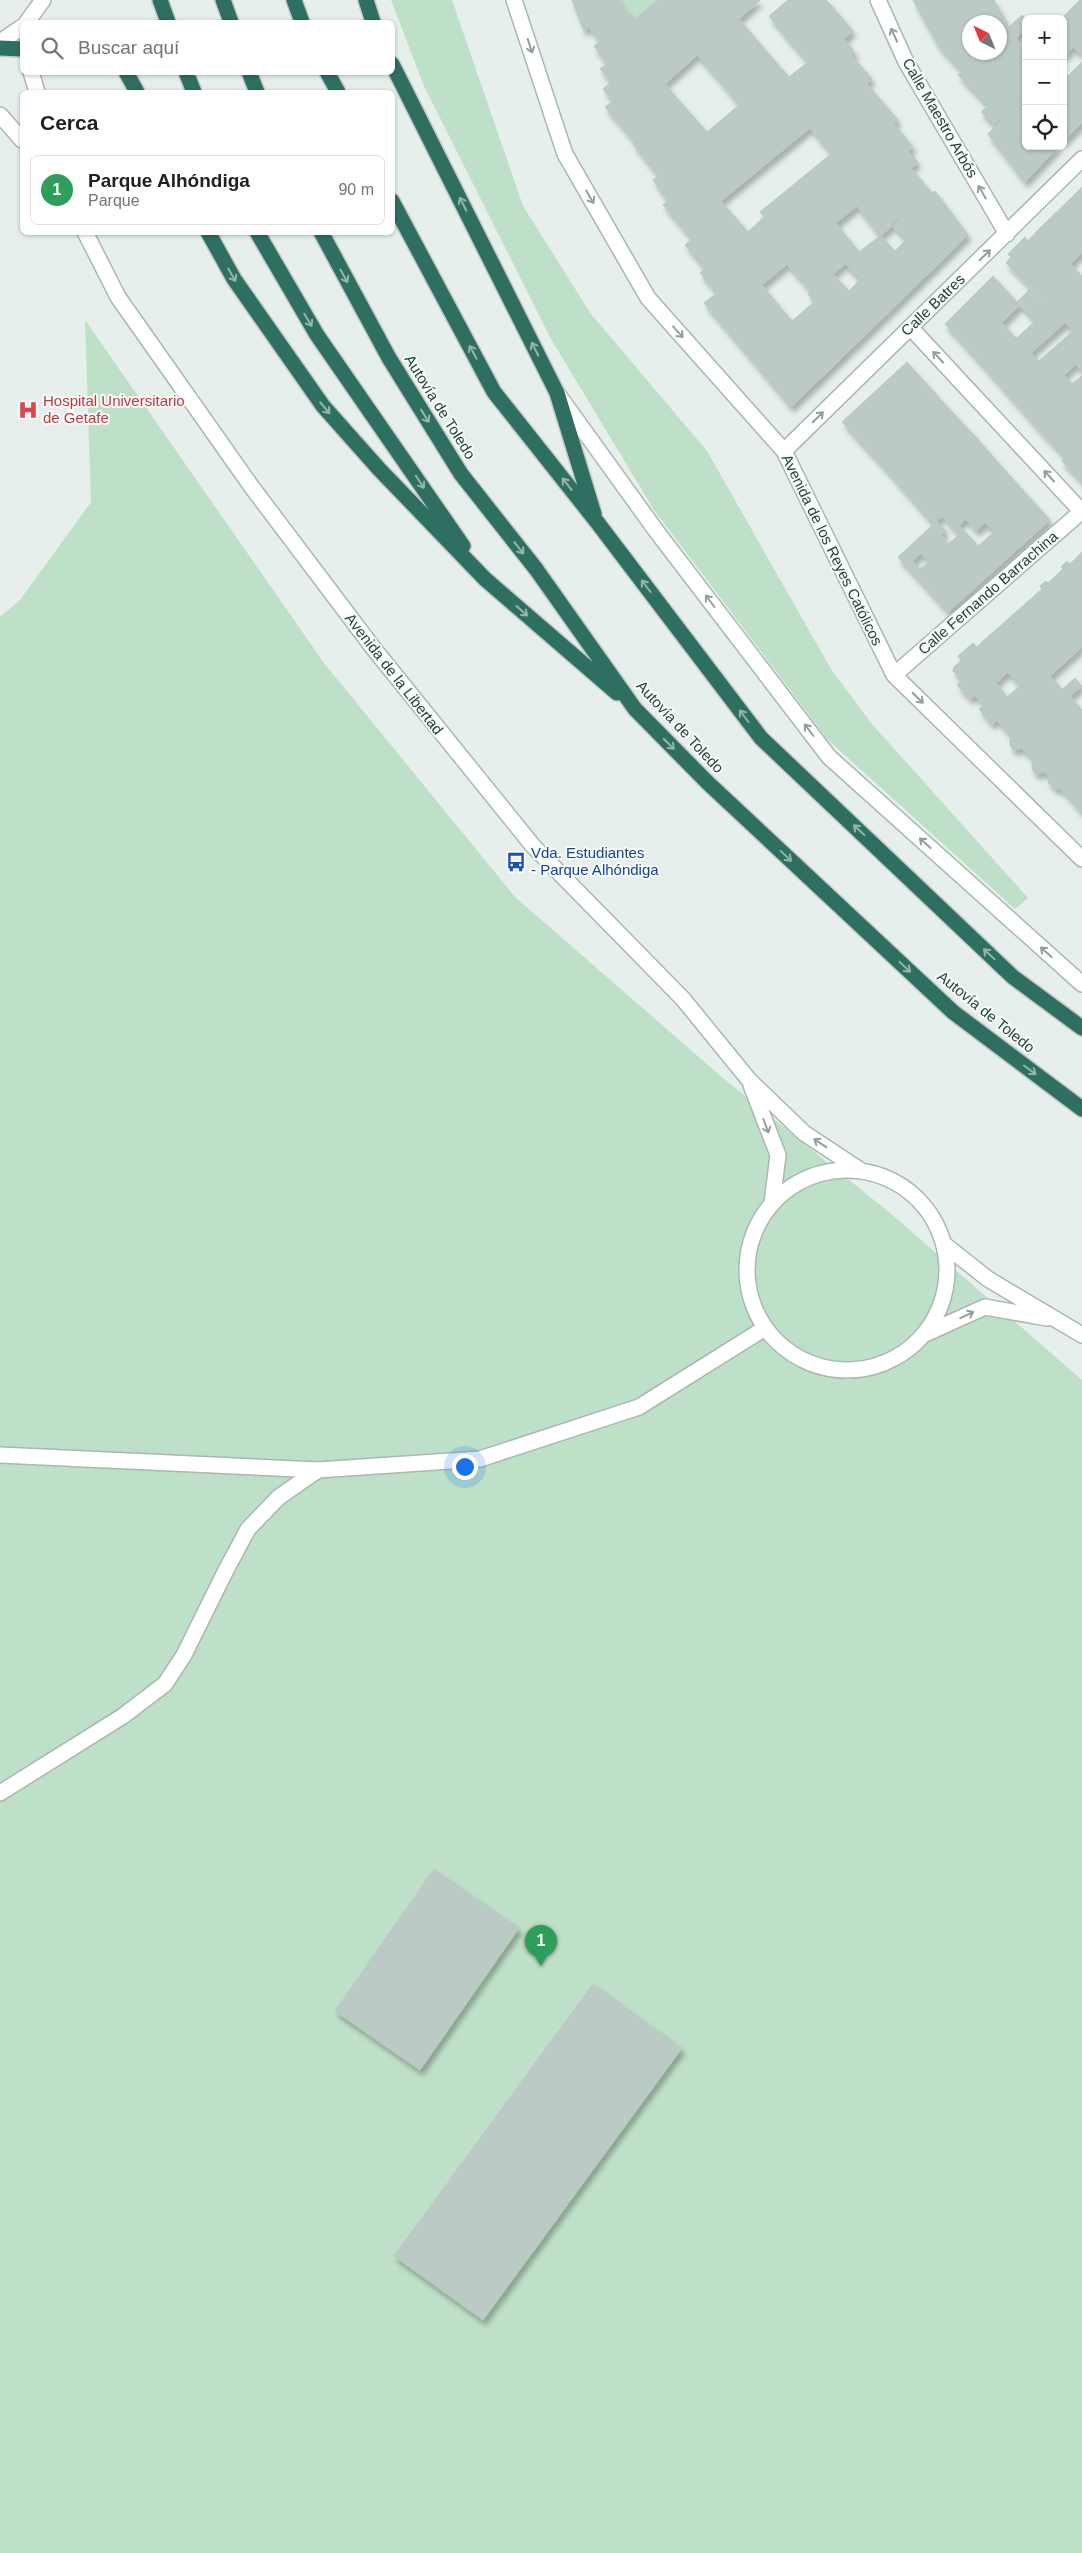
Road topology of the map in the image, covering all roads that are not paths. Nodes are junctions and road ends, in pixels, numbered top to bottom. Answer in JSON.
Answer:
{"nodes":[{"id":1,"x":43,"y":0,"type":"edge"},
{"id":2,"x":160,"y":0,"type":"edge"},
{"id":3,"x":224,"y":0,"type":"edge"},
{"id":4,"x":294,"y":0,"type":"edge"},
{"id":5,"x":366,"y":0,"type":"edge"},
{"id":6,"x":514,"y":0,"type":"edge"},
{"id":7,"x":878,"y":0,"type":"edge"},
{"id":8,"x":27,"y":20,"type":"edge"},
{"id":9,"x":167,"y":20,"type":"edge"},
{"id":10,"x":230,"y":20,"type":"edge"},
{"id":11,"x":301,"y":20,"type":"edge"},
{"id":12,"x":372,"y":20,"type":"edge"},
{"id":13,"x":20,"y":27,"type":"edge"},
{"id":14,"x":0,"y":42,"type":"edge"},
{"id":15,"x":20,"y":47,"type":"edge"},
{"id":16,"x":0,"y":48,"type":"edge"},
{"id":17,"x":395,"y":70,"type":"edge"},
{"id":18,"x":32,"y":75,"type":"edge"},
{"id":19,"x":128,"y":75,"type":"edge"},
{"id":20,"x":187,"y":75,"type":"edge"},
{"id":21,"x":250,"y":75,"type":"edge"},
{"id":22,"x":330,"y":75,"type":"edge"},
{"id":23,"x":36,"y":90,"type":"edge"},
{"id":24,"x":136,"y":90,"type":"edge"},
{"id":25,"x":193,"y":90,"type":"edge"},
{"id":26,"x":256,"y":90,"type":"edge"},
{"id":27,"x":337,"y":90,"type":"edge"},
{"id":28,"x":0,"y":115,"type":"edge"},
{"id":29,"x":20,"y":138,"type":"edge"},
{"id":30,"x":1082,"y":159,"type":"edge"},
{"id":31,"x":395,"y":207,"type":"edge"},
{"id":32,"x":1007,"y":234,"type":"junction"},
{"id":33,"x":87,"y":235,"type":"edge"},
{"id":34,"x":210,"y":235,"type":"edge"},
{"id":35,"x":259,"y":235,"type":"edge"},
{"id":36,"x":323,"y":235,"type":"edge"},
{"id":37,"x":910,"y":327,"type":"junction"},
{"id":38,"x":557,"y":393,"type":"junction"},
{"id":39,"x":784,"y":451,"type":"junction"},
{"id":40,"x":1082,"y":511,"type":"edge"},
{"id":41,"x":597,"y":522,"type":"junction"},
{"id":42,"x":485,"y":579,"type":"junction"},
{"id":43,"x":894,"y":675,"type":"junction"},
{"id":44,"x":635,"y":709,"type":"junction"},
{"id":45,"x":1082,"y":859,"type":"edge"},
{"id":46,"x":1082,"y":984,"type":"edge"},
{"id":47,"x":1082,"y":1028,"type":"edge"},
{"id":48,"x":749,"y":1080,"type":"junction"},
{"id":49,"x":1082,"y":1109,"type":"edge"},
{"id":50,"x":860,"y":1170,"type":"junction"},
{"id":51,"x":772,"y":1203,"type":"junction"},
{"id":52,"x":945,"y":1245,"type":"junction"},
{"id":53,"x":1057,"y":1320,"type":"junction"},
{"id":54,"x":765,"y":1328,"type":"junction"},
{"id":55,"x":1082,"y":1334,"type":"edge"},
{"id":56,"x":923,"y":1335,"type":"junction"},
{"id":57,"x":0,"y":1455,"type":"edge"},
{"id":58,"x":318,"y":1470,"type":"junction"},
{"id":59,"x":0,"y":1793,"type":"edge"}],
"edges":[{"from":1,"to":8,"type":"street"},
{"from":2,"to":9,"type":"highway"},
{"from":3,"to":10,"type":"highway"},
{"from":4,"to":11,"type":"highway"},
{"from":5,"to":12,"type":"highway"},
{"from":6,"to":39,"type":"street","name":"Avenida de los Reyes Católicos","one_way":true},
{"from":32,"to":7,"type":"street","name":"Calle Maestro Arbós","one_way":true},
{"from":13,"to":14,"type":"street"},
{"from":15,"to":16,"type":"highway"},
{"from":38,"to":17,"type":"highway","one_way":true},
{"from":18,"to":23,"type":"street"},
{"from":19,"to":24,"type":"highway"},
{"from":20,"to":25,"type":"highway"},
{"from":21,"to":26,"type":"highway"},
{"from":22,"to":27,"type":"highway"},
{"from":28,"to":29,"type":"street"},
{"from":30,"to":32,"type":"street","name":"Calle Batres"},
{"from":41,"to":31,"type":"highway","one_way":true},
{"from":37,"to":32,"type":"street","name":"Calle Batres","one_way":true},
{"from":33,"to":48,"type":"street","name":"Avenida de la Libertad"},
{"from":34,"to":42,"type":"highway","one_way":true},
{"from":35,"to":42,"type":"highway","one_way":true},
{"from":36,"to":44,"type":"highway","name":"Autovía de Toledo","one_way":true},
{"from":39,"to":37,"type":"street","name":"Calle Batres","one_way":true},
{"from":40,"to":37,"type":"street","one_way":true},
{"from":38,"to":41,"type":"highway"},
{"from":46,"to":38,"type":"street","one_way":true},
{"from":39,"to":43,"type":"street","name":"Avenida de los Reyes Católicos"},
{"from":40,"to":43,"type":"street","name":"Calle Fernando Barrachina"},
{"from":47,"to":41,"type":"highway","one_way":true},
{"from":42,"to":44,"type":"highway","one_way":true},
{"from":43,"to":45,"type":"street","name":"Avenida de los Reyes Católicos","one_way":true},
{"from":44,"to":49,"type":"highway","name":"Autovía de Toledo","one_way":true},
{"from":50,"to":48,"type":"street","name":"Avenida de la Libertad","one_way":true},
{"from":48,"to":51,"type":"street","name":"Avenida de la Libertad","one_way":true},
{"from":50,"to":51,"type":"street"},
{"from":50,"to":52,"type":"street"},
{"from":51,"to":54,"type":"street"},
{"from":52,"to":53,"type":"street"},
{"from":52,"to":56,"type":"street"},
{"from":53,"to":55,"type":"street"},
{"from":56,"to":53,"type":"street","one_way":true},
{"from":54,"to":56,"type":"street"},
{"from":54,"to":58,"type":"street"},
{"from":57,"to":58,"type":"street"},
{"from":58,"to":59,"type":"street"}]}
